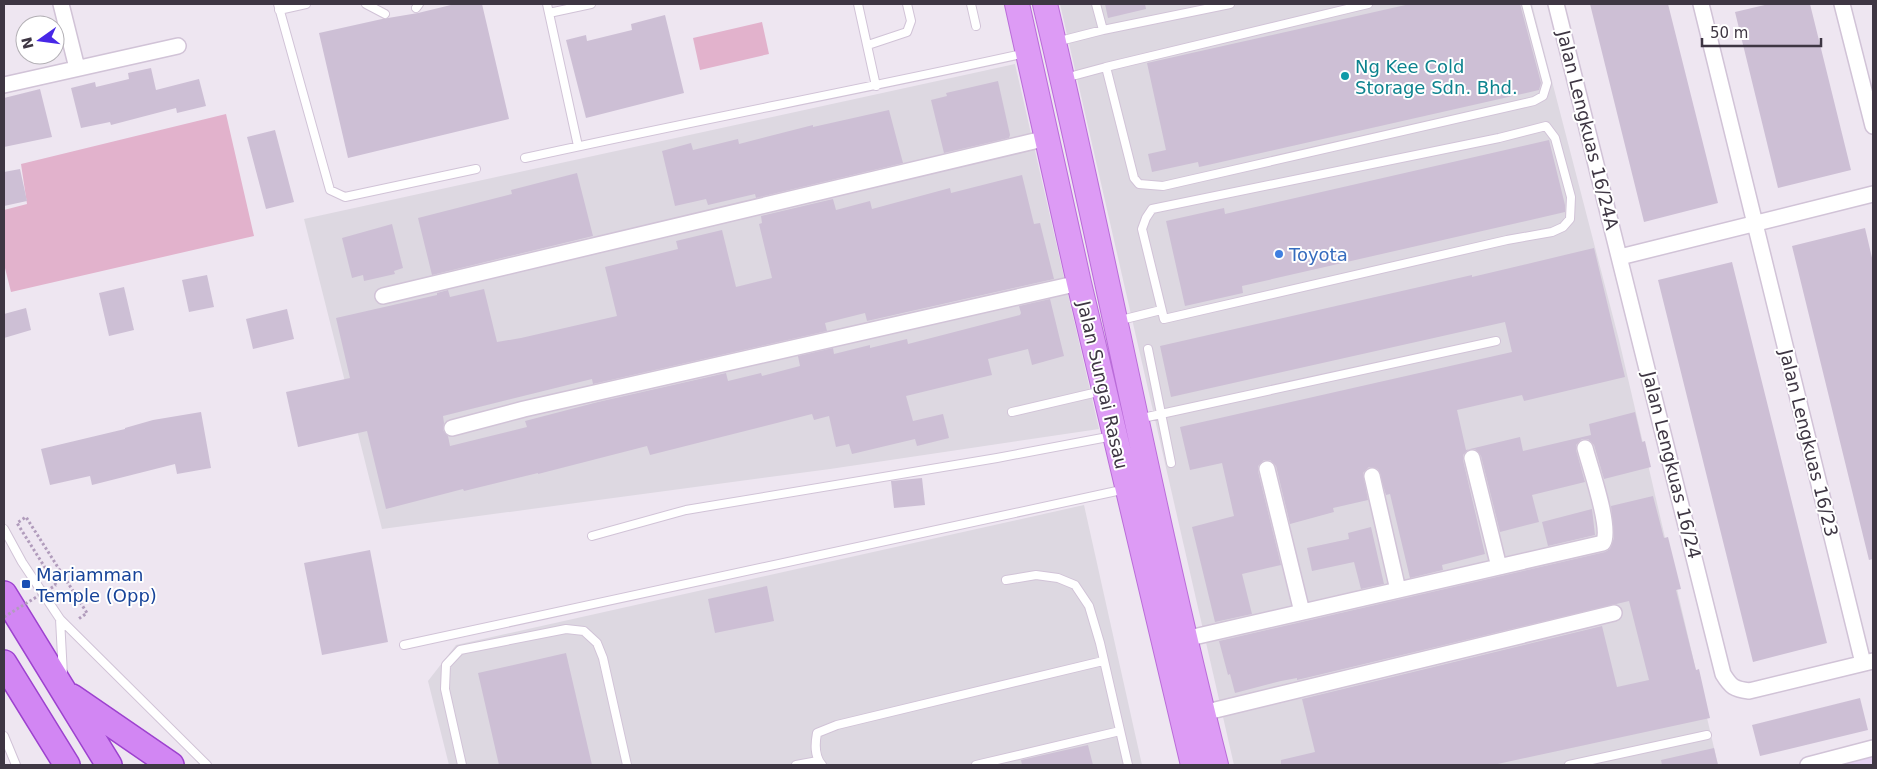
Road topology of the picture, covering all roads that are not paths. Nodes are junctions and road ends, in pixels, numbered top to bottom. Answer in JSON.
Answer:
{"nodes":[{"id":1,"x":61,"y":4,"type":"edge"},
{"id":2,"x":306,"y":4,"type":"edge"},
{"id":3,"x":366,"y":4,"type":"edge"},
{"id":4,"x":547,"y":4,"type":"edge"},
{"id":5,"x":591,"y":4,"type":"edge"},
{"id":6,"x":858,"y":4,"type":"edge"},
{"id":7,"x":907,"y":4,"type":"edge"},
{"id":8,"x":971,"y":4,"type":"edge"},
{"id":9,"x":1017,"y":4,"type":"edge"},
{"id":10,"x":1045,"y":4,"type":"edge"},
{"id":11,"x":1096,"y":4,"type":"edge"},
{"id":12,"x":1230,"y":4,"type":"edge"},
{"id":13,"x":1368,"y":4,"type":"edge"},
{"id":14,"x":1526,"y":4,"type":"edge"},
{"id":15,"x":1556,"y":4,"type":"edge"},
{"id":16,"x":1700,"y":4,"type":"edge"},
{"id":17,"x":1842,"y":4,"type":"edge"},
{"id":18,"x":278,"y":7,"type":"edge"},
{"id":19,"x":549,"y":13,"type":"junction"},
{"id":20,"x":385,"y":14,"type":"dead end"},
{"id":21,"x":976,"y":26,"type":"dead end"},
{"id":22,"x":1103,"y":30,"type":"junction"},
{"id":23,"x":1054,"y":43,"type":"junction"},
{"id":24,"x":178,"y":46,"type":"dead end"},
{"id":25,"x":868,"y":46,"type":"junction"},
{"id":26,"x":1028,"y":52,"type":"junction"},
{"id":27,"x":1106,"y":66,"type":"junction"},
{"id":28,"x":77,"y":68,"type":"junction"},
{"id":29,"x":1063,"y":79,"type":"junction"},
{"id":30,"x":4,"y":85,"type":"edge"},
{"id":31,"x":876,"y":86,"type":"junction"},
{"id":32,"x":1873,"y":126,"type":"edge"},
{"id":33,"x":1047,"y":138,"type":"junction"},
{"id":34,"x":578,"y":146,"type":"junction"},
{"id":35,"x":525,"y":158,"type":"dead end"},
{"id":36,"x":476,"y":169,"type":"dead end"},
{"id":37,"x":1873,"y":194,"type":"edge"},
{"id":38,"x":1755,"y":224,"type":"junction"},
{"id":39,"x":1620,"y":257,"type":"junction"},
{"id":40,"x":1079,"y":283,"type":"junction"},
{"id":41,"x":384,"y":296,"type":"dead end"},
{"id":42,"x":1161,"y":310,"type":"junction"},
{"id":43,"x":1115,"y":322,"type":"junction"},
{"id":44,"x":1496,"y":341,"type":"dead end"},
{"id":45,"x":1148,"y":349,"type":"dead end"},
{"id":46,"x":1104,"y":390,"type":"junction"},
{"id":47,"x":1012,"y":412,"type":"dead end"},
{"id":48,"x":1160,"y":414,"type":"junction"},
{"id":49,"x":1136,"y":419,"type":"junction"},
{"id":50,"x":452,"y":428,"type":"dead end"},
{"id":51,"x":1115,"y":435,"type":"junction"},
{"id":52,"x":1585,"y":448,"type":"dead end"},
{"id":53,"x":1472,"y":458,"type":"dead end"},
{"id":54,"x":1171,"y":463,"type":"dead end"},
{"id":55,"x":1267,"y":469,"type":"dead end"},
{"id":56,"x":1372,"y":476,"type":"dead end"},
{"id":57,"x":1128,"y":488,"type":"junction"},
{"id":58,"x":4,"y":529,"type":"edge"},
{"id":59,"x":592,"y":536,"type":"dead end"},
{"id":60,"x":1499,"y":567,"type":"junction"},
{"id":61,"x":1006,"y":580,"type":"dead end"},
{"id":62,"x":1398,"y":590,"type":"junction"},
{"id":63,"x":4,"y":594,"type":"edge"},
{"id":64,"x":1302,"y":612,"type":"junction"},
{"id":65,"x":1614,"y":613,"type":"dead end"},
{"id":66,"x":60,"y":619,"type":"junction"},
{"id":67,"x":1185,"y":639,"type":"junction"},
{"id":68,"x":404,"y":645,"type":"dead end"},
{"id":69,"x":1103,"y":661,"type":"junction"},
{"id":70,"x":1868,"y":662,"type":"edge"},
{"id":71,"x":4,"y":663,"type":"edge"},
{"id":72,"x":63,"y":692,"type":"junction"},
{"id":73,"x":1203,"y":713,"type":"junction"},
{"id":74,"x":1120,"y":731,"type":"junction"},
{"id":75,"x":1707,"y":735,"type":"dead end"},
{"id":76,"x":4,"y":736,"type":"edge"},
{"id":77,"x":1873,"y":748,"type":"edge"},
{"id":78,"x":63,"y":762,"type":"edge"},
{"id":79,"x":820,"y":763,"type":"edge"},
{"id":80,"x":16,"y":765,"type":"edge"},
{"id":81,"x":109,"y":765,"type":"edge"},
{"id":82,"x":171,"y":765,"type":"edge"},
{"id":83,"x":207,"y":765,"type":"edge"},
{"id":84,"x":462,"y":765,"type":"edge"},
{"id":85,"x":627,"y":765,"type":"edge"},
{"id":86,"x":796,"y":765,"type":"edge"},
{"id":87,"x":976,"y":765,"type":"edge"},
{"id":88,"x":1128,"y":765,"type":"edge"},
{"id":89,"x":1193,"y":765,"type":"edge"},
{"id":90,"x":1216,"y":765,"type":"edge"},
{"id":91,"x":1569,"y":765,"type":"edge"},
{"id":92,"x":1808,"y":765,"type":"edge"}],
"edges":[{"from":1,"to":28,"type":"street"},
{"from":2,"to":18,"type":"lane"},
{"from":3,"to":20,"type":"lane"},
{"from":4,"to":19,"type":"lane"},
{"from":5,"to":19,"type":"lane"},
{"from":6,"to":25,"type":"lane"},
{"from":7,"to":25,"type":"lane"},
{"from":8,"to":21,"type":"lane"},
{"from":9,"to":26,"type":"main road","name":"Jalan Sungai Rasau"},
{"from":10,"to":23,"type":"main road","name":"Jalan Sungai Rasau"},
{"from":11,"to":22,"type":"lane"},
{"from":12,"to":22,"type":"lane"},
{"from":13,"to":27,"type":"lane"},
{"from":14,"to":27,"type":"lane"},
{"from":15,"to":39,"type":"street","name":"Jalan Lengkuas 16/24A"},
{"from":16,"to":38,"type":"street","name":"Jalan Lengkuas 16/23"},
{"from":17,"to":32,"type":"street"},
{"from":18,"to":36,"type":"lane"},
{"from":19,"to":34,"type":"lane"},
{"from":22,"to":23,"type":"lane"},
{"from":23,"to":29,"type":"main road","name":"Jalan Sungai Rasau"},
{"from":24,"to":28,"type":"street"},
{"from":25,"to":31,"type":"lane"},
{"from":26,"to":31,"type":"lane"},
{"from":26,"to":33,"type":"main road","name":"Jalan Sungai Rasau"},
{"from":27,"to":29,"type":"lane"},
{"from":28,"to":30,"type":"street"},
{"from":29,"to":43,"type":"main road","name":"Jalan Sungai Rasau"},
{"from":31,"to":34,"type":"lane"},
{"from":33,"to":40,"type":"main road","name":"Jalan Sungai Rasau"},
{"from":33,"to":41,"type":"street"},
{"from":34,"to":35,"type":"lane"},
{"from":37,"to":38,"type":"street"},
{"from":38,"to":39,"type":"street"},
{"from":38,"to":70,"type":"street","name":"Jalan Lengkuas 16/23"},
{"from":39,"to":70,"type":"street","name":"Jalan Lengkuas 16/24"},
{"from":40,"to":46,"type":"main road","name":"Jalan Sungai Rasau"},
{"from":40,"to":50,"type":"street"},
{"from":42,"to":42,"type":"lane"},
{"from":42,"to":43,"type":"lane"},
{"from":43,"to":49,"type":"main road","name":"Jalan Sungai Rasau"},
{"from":44,"to":48,"type":"lane"},
{"from":45,"to":48,"type":"lane"},
{"from":46,"to":47,"type":"lane"},
{"from":46,"to":51,"type":"main road","name":"Jalan Sungai Rasau"},
{"from":48,"to":49,"type":"lane"},
{"from":48,"to":54,"type":"lane"},
{"from":49,"to":67,"type":"main road","name":"Jalan Sungai Rasau"},
{"from":51,"to":57,"type":"main road","name":"Jalan Sungai Rasau"},
{"from":51,"to":59,"type":"lane"},
{"from":52,"to":60,"type":"street"},
{"from":53,"to":60,"type":"street"},
{"from":55,"to":64,"type":"street"},
{"from":56,"to":62,"type":"street"},
{"from":57,"to":68,"type":"lane"},
{"from":57,"to":89,"type":"main road","name":"Jalan Sungai Rasau"},
{"from":58,"to":66,"type":"lane"},
{"from":60,"to":62,"type":"street"},
{"from":61,"to":69,"type":"lane"},
{"from":62,"to":64,"type":"street"},
{"from":63,"to":72,"type":"highway"},
{"from":64,"to":67,"type":"street"},
{"from":65,"to":73,"type":"street"},
{"from":66,"to":72,"type":"lane"},
{"from":66,"to":83,"type":"lane"},
{"from":67,"to":73,"type":"main road","name":"Jalan Sungai Rasau"},
{"from":69,"to":74,"type":"lane"},
{"from":69,"to":79,"type":"lane"},
{"from":71,"to":78,"type":"highway"},
{"from":72,"to":81,"type":"highway"},
{"from":72,"to":82,"type":"highway"},
{"from":73,"to":90,"type":"main road","name":"Jalan Sungai Rasau"},
{"from":74,"to":87,"type":"lane"},
{"from":74,"to":88,"type":"lane"},
{"from":75,"to":91,"type":"lane"},
{"from":76,"to":80,"type":"lane"},
{"from":77,"to":92,"type":"street"},
{"from":79,"to":86,"type":"lane"},
{"from":84,"to":85,"type":"lane"}]}
